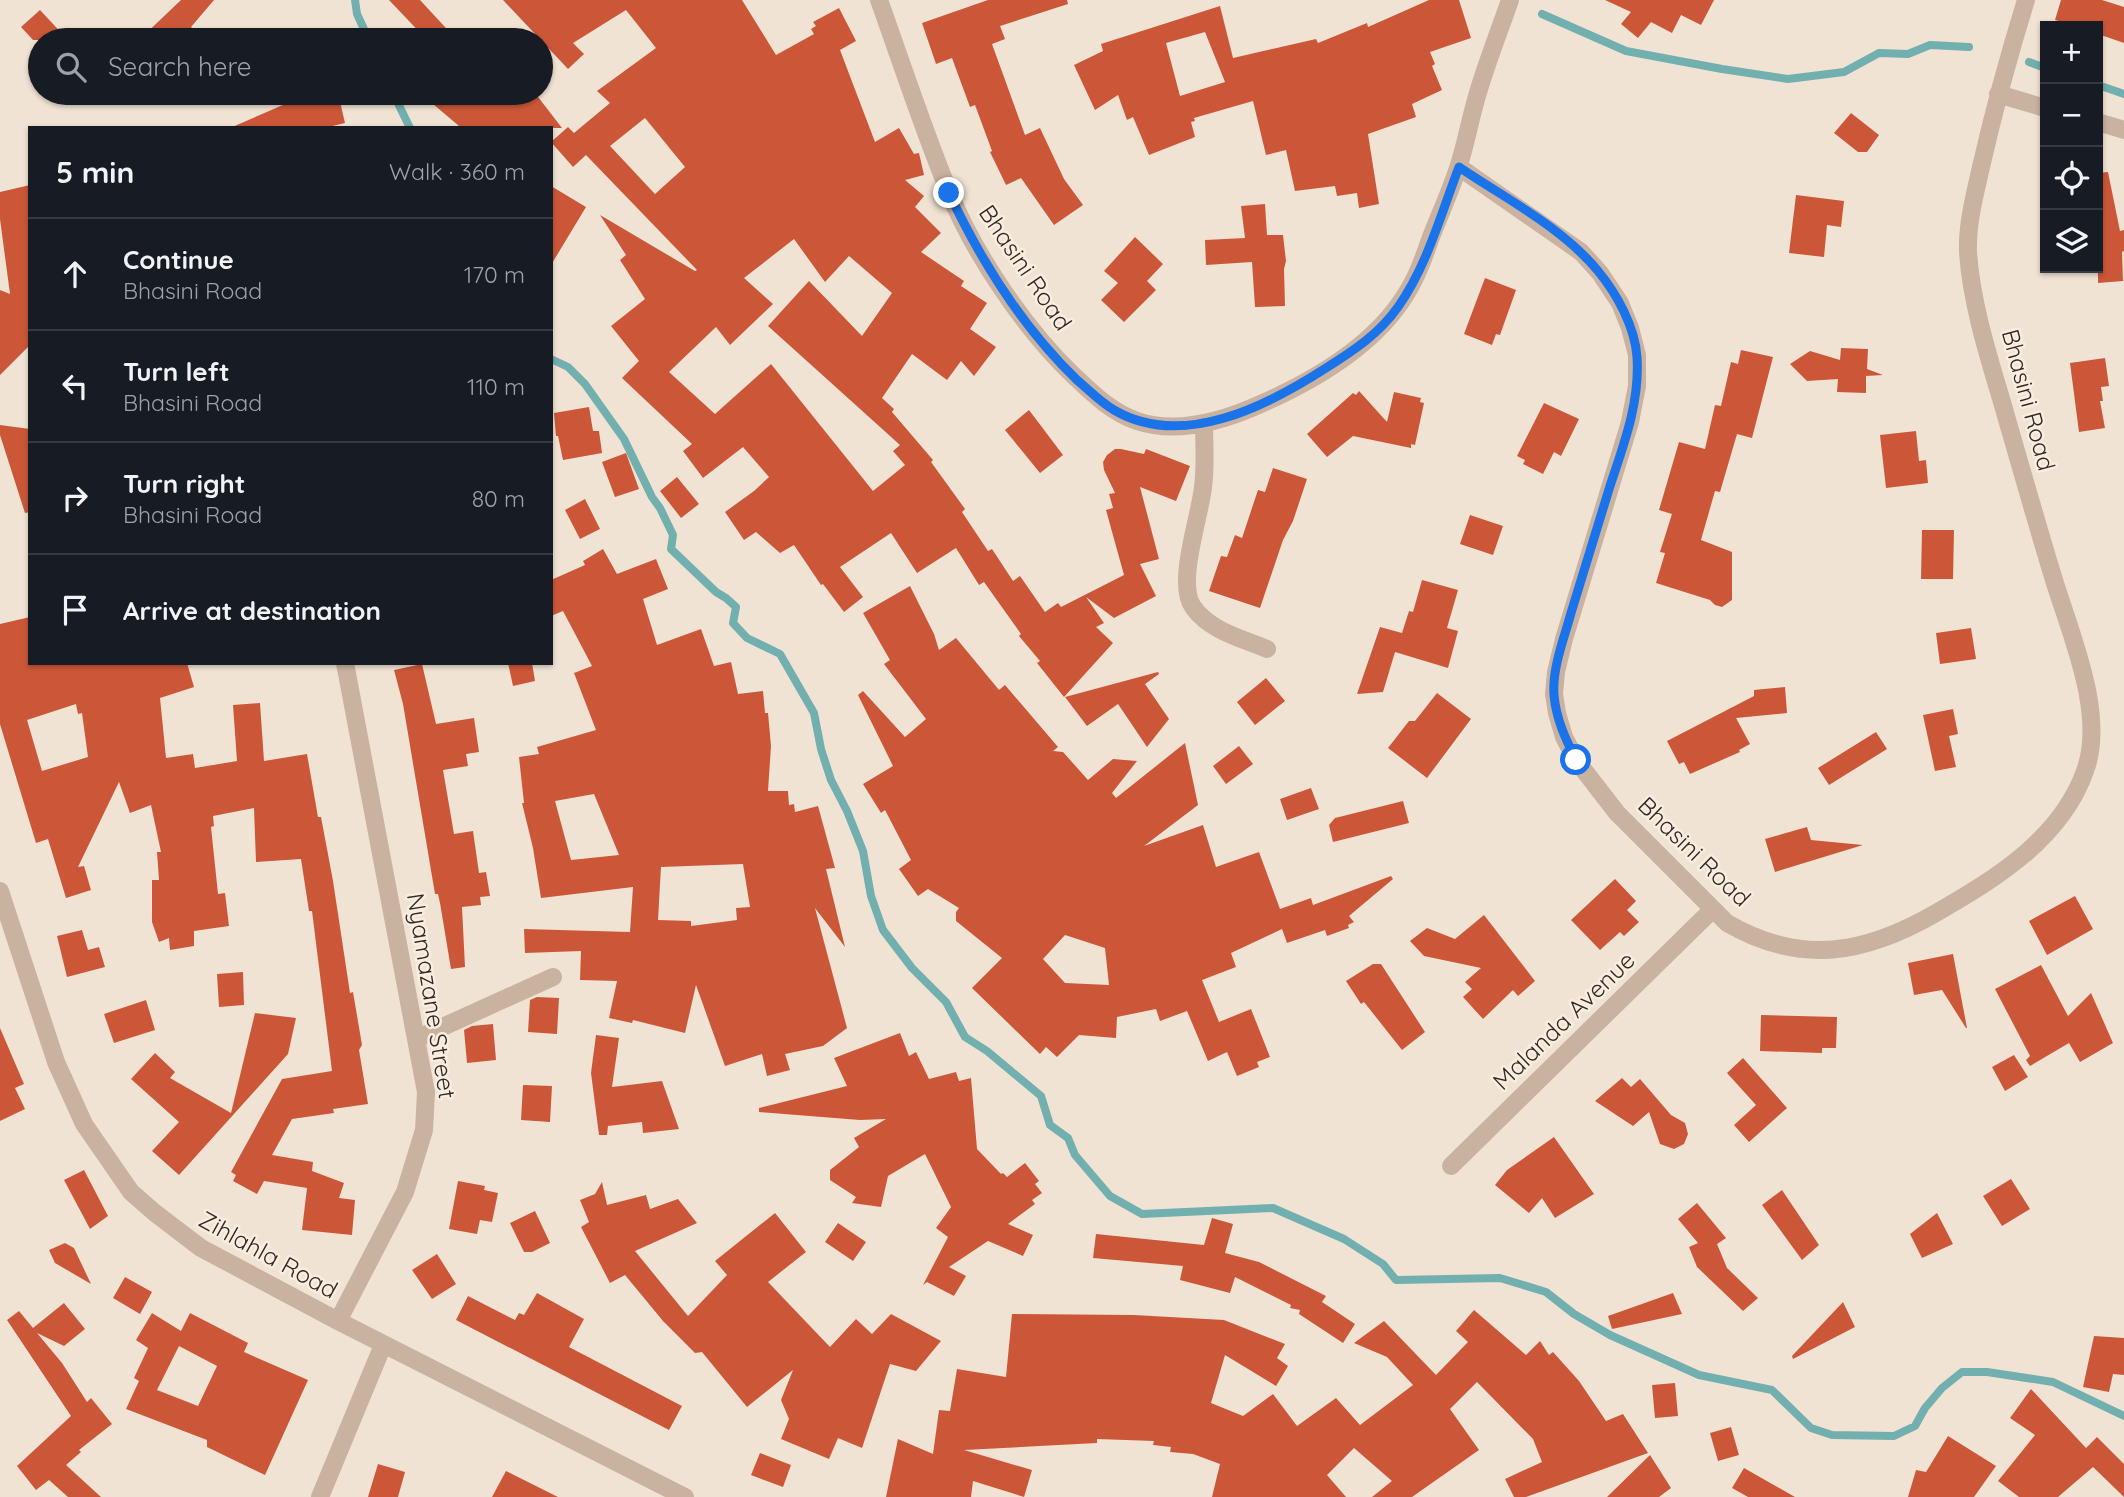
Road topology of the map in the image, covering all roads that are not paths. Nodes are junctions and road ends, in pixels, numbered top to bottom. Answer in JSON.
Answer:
{"nodes":[{"id":1,"x":879,"y":0,"type":"edge"},
{"id":2,"x":1510,"y":0,"type":"edge"},
{"id":3,"x":2026,"y":0,"type":"edge"},
{"id":4,"x":1997,"y":94,"type":"junction"},
{"id":5,"x":2040,"y":107,"type":"edge"},
{"id":6,"x":2103,"y":124,"type":"edge"},
{"id":7,"x":2124,"y":130,"type":"edge"},
{"id":8,"x":1459,"y":167,"type":"junction"},
{"id":9,"x":1204,"y":423,"type":"junction"},
{"id":10,"x":1267,"y":649,"type":"dead end"},
{"id":11,"x":345,"y":665,"type":"edge"},
{"id":12,"x":0,"y":891,"type":"edge"},
{"id":13,"x":1712,"y":910,"type":"junction"},
{"id":14,"x":553,"y":977,"type":"dead end"},
{"id":15,"x":416,"y":1039,"type":"junction"},
{"id":16,"x":1451,"y":1166,"type":"dead end"},
{"id":17,"x":338,"y":1321,"type":"junction"},
{"id":18,"x":383,"y":1345,"type":"junction"},
{"id":19,"x":320,"y":1497,"type":"edge"},
{"id":20,"x":685,"y":1497,"type":"edge"}],
"edges":[{"from":1,"to":9,"type":"street","name":"Bhasini Road"},
{"from":2,"to":8,"type":"street","name":"Bhasini Road"},
{"from":3,"to":4,"type":"street","name":"Bhasini Road"},
{"from":4,"to":5,"type":"street"},
{"from":4,"to":13,"type":"street","name":"Bhasini Road"},
{"from":6,"to":7,"type":"street"},
{"from":8,"to":9,"type":"street","name":"Bhasini Road"},
{"from":8,"to":13,"type":"street","name":"Bhasini Road"},
{"from":9,"to":10,"type":"street"},
{"from":11,"to":15,"type":"street","name":"Nyamazane Street"},
{"from":12,"to":17,"type":"street","name":"Zihlahla Road"},
{"from":13,"to":16,"type":"street","name":"Malanda Avenue"},
{"from":14,"to":15,"type":"street"},
{"from":15,"to":17,"type":"street","name":"Nyamazane Street"},
{"from":17,"to":18,"type":"street","name":"Zihlahla Road"},
{"from":18,"to":19,"type":"street"},
{"from":18,"to":20,"type":"street","name":"Zihlahla Road"}]}
